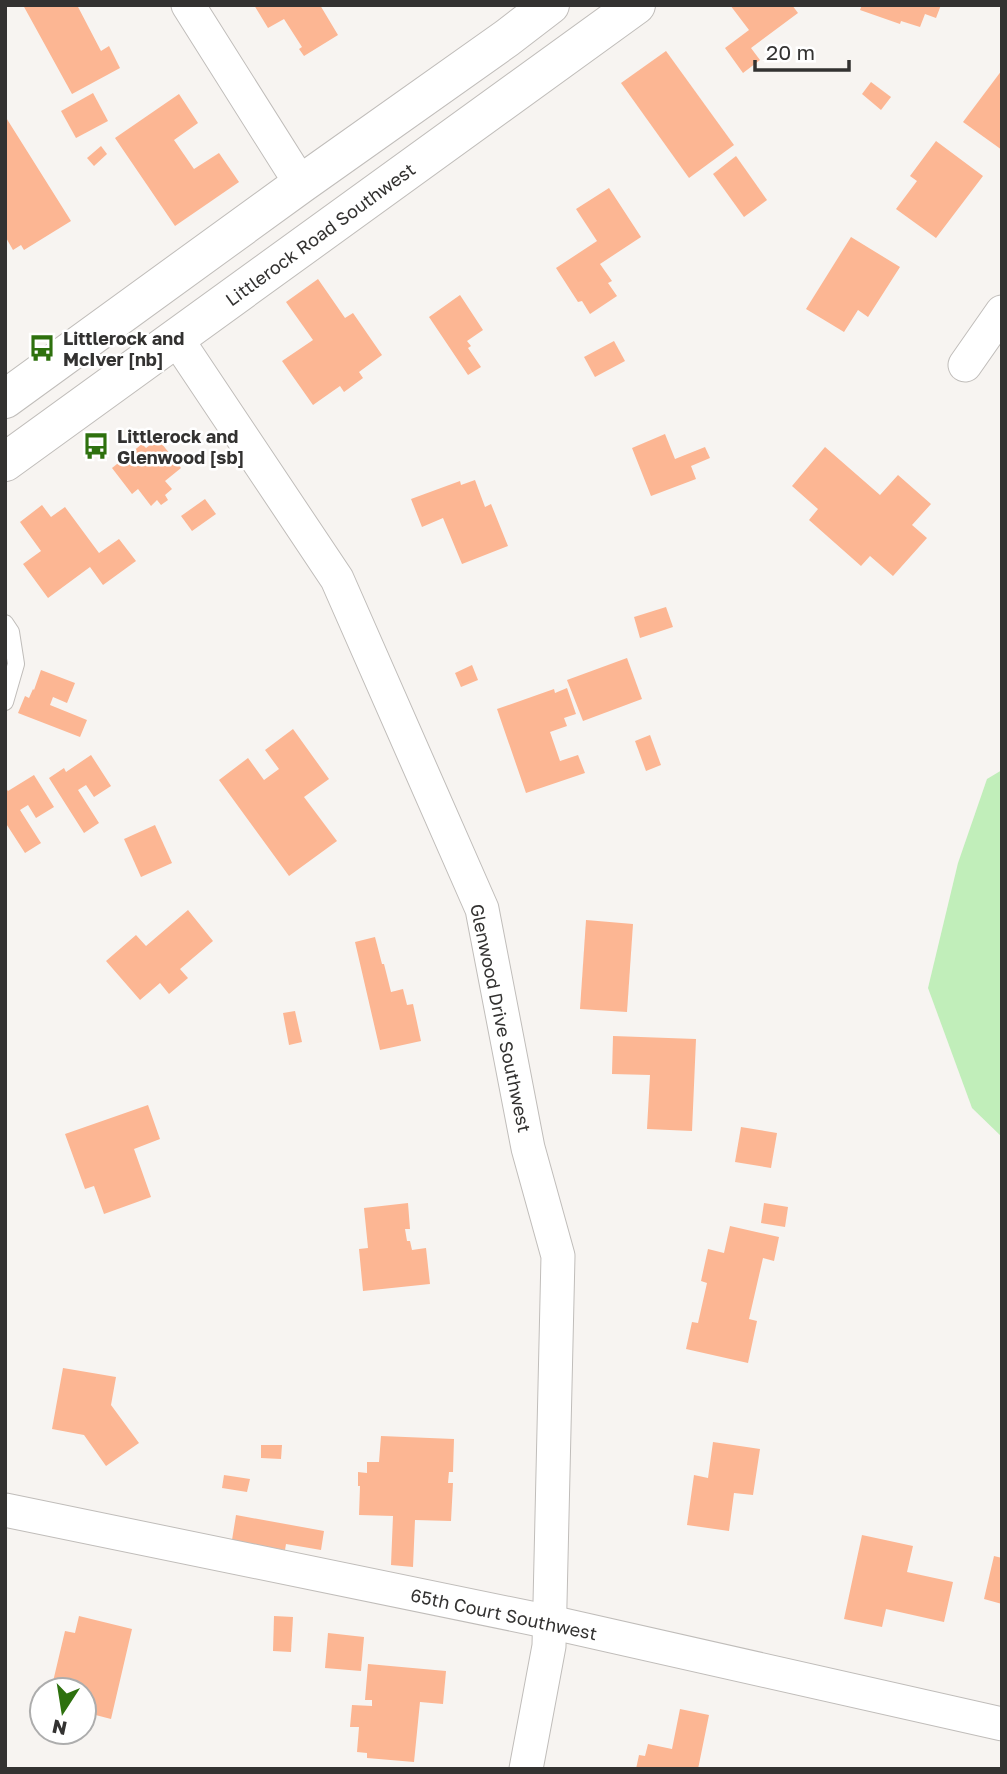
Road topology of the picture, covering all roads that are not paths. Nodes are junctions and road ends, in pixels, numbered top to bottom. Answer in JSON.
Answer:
{"nodes":[{"id":1,"x":188,"y":5,"type":"edge"},
{"id":2,"x":550,"y":5,"type":"edge"},
{"id":3,"x":636,"y":5,"type":"edge"},
{"id":4,"x":301,"y":184,"type":"junction"},
{"id":5,"x":1002,"y":313,"type":"edge"},
{"id":6,"x":176,"y":338,"type":"junction"},
{"id":7,"x":965,"y":365,"type":"dead end"},
{"id":8,"x":5,"y":399,"type":"edge"},
{"id":9,"x":5,"y":462,"type":"edge"},
{"id":10,"x":5,"y":623,"type":"edge"},
{"id":11,"x":5,"y":702,"type":"edge"},
{"id":12,"x":5,"y":1510,"type":"edge"},
{"id":13,"x":550,"y":1622,"type":"junction"},
{"id":14,"x":1002,"y":1724,"type":"edge"},
{"id":15,"x":526,"y":1769,"type":"edge"}],
"edges":[{"from":1,"to":4,"type":"street"},
{"from":2,"to":4,"type":"main road"},
{"from":3,"to":6,"type":"main road","name":"Littlerock Road Southwest"},
{"from":4,"to":8,"type":"main road"},
{"from":5,"to":7,"type":"street"},
{"from":6,"to":9,"type":"main road","name":"Littlerock Road Southwest"},
{"from":6,"to":13,"type":"street","name":"Glenwood Drive Southwest"},
{"from":10,"to":11,"type":"lane"},
{"from":12,"to":13,"type":"street","name":"65th Court Southwest"},
{"from":13,"to":14,"type":"street","name":"65th Court Southwest"},
{"from":13,"to":15,"type":"street","name":"Glenwood Drive Southwest"}]}
